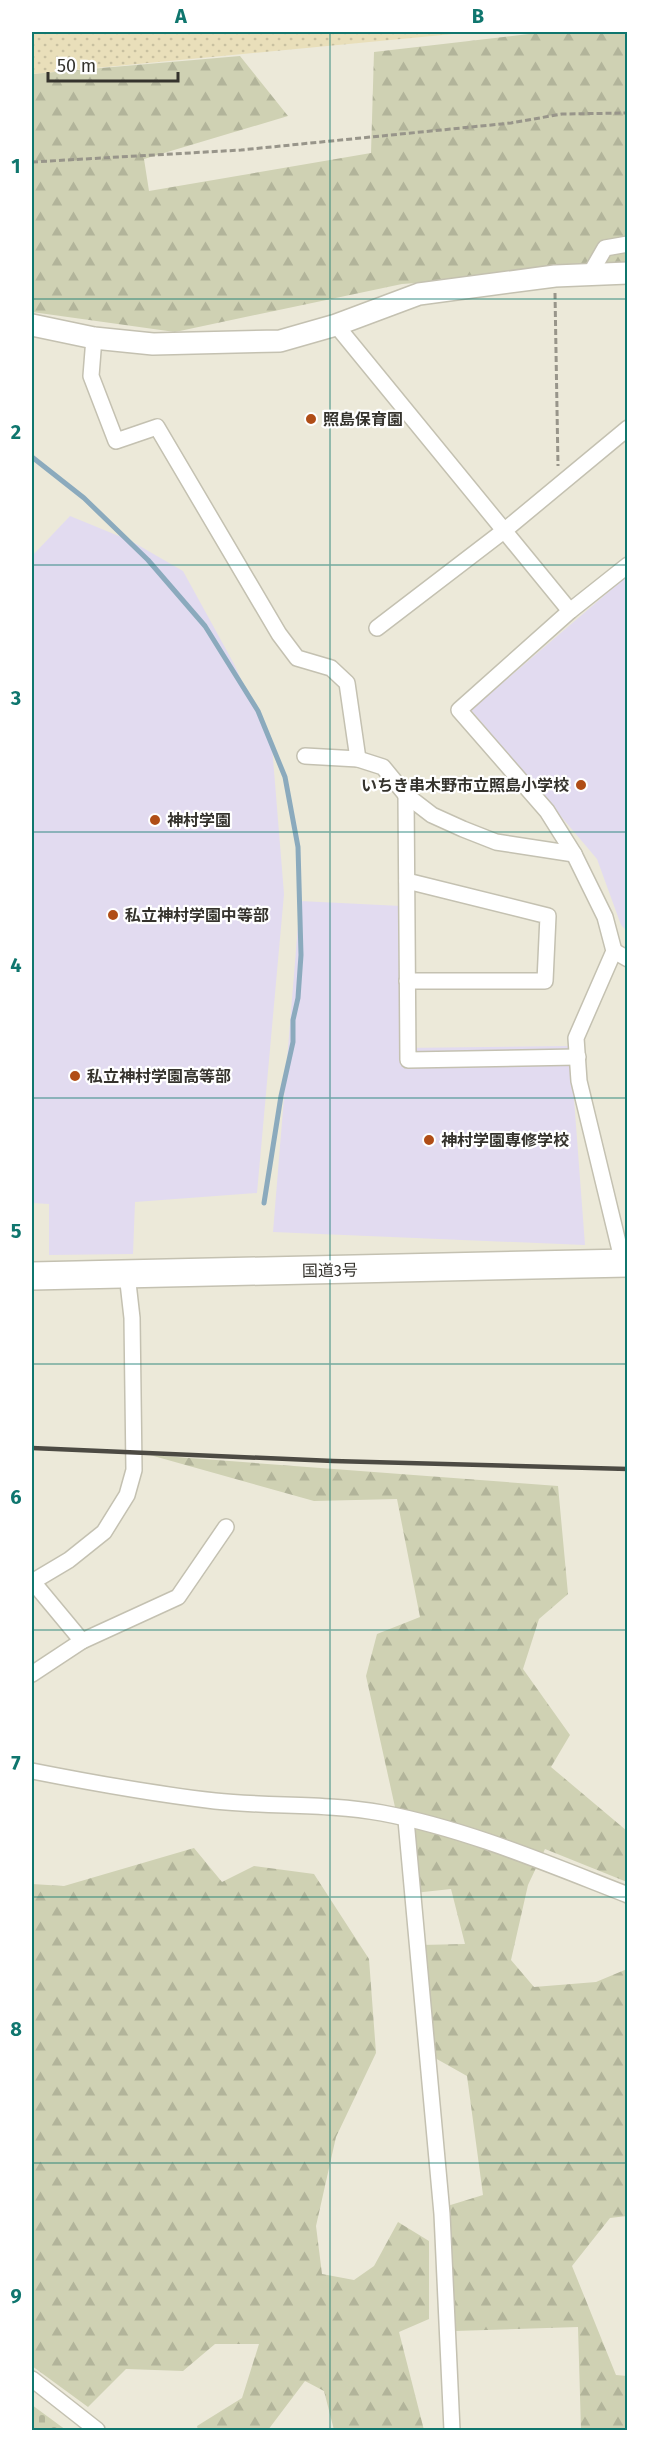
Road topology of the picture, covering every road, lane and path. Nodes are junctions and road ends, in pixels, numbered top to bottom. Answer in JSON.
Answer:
{"nodes":[{"id":1,"x":627,"y":113,"type":"edge"},
{"id":2,"x":32,"y":162,"type":"edge"},
{"id":3,"x":627,"y":244,"type":"edge"},
{"id":4,"x":627,"y":273,"type":"edge"},
{"id":5,"x":590,"y":274,"type":"junction"},
{"id":6,"x":555,"y":276,"type":"junction"},
{"id":7,"x":32,"y":325,"type":"edge"},
{"id":8,"x":336,"y":325,"type":"junction"},
{"id":9,"x":94,"y":338,"type":"junction"},
{"id":10,"x":627,"y":428,"type":"edge"},
{"id":11,"x":559,"y":486,"type":"junction"},
{"id":12,"x":505,"y":530,"type":"junction"},
{"id":13,"x":627,"y":565,"type":"edge"},
{"id":14,"x":570,"y":611,"type":"junction"},
{"id":15,"x":377,"y":628,"type":"dead end"},
{"id":16,"x":305,"y":756,"type":"dead end"},
{"id":17,"x":358,"y":759,"type":"junction"},
{"id":18,"x":406,"y":795,"type":"junction"},
{"id":19,"x":574,"y":854,"type":"junction"},
{"id":20,"x":407,"y":881,"type":"junction"},
{"id":21,"x":621,"y":955,"type":"edge"},
{"id":22,"x":407,"y":981,"type":"junction"},
{"id":23,"x":578,"y":1057,"type":"junction"},
{"id":24,"x":625,"y":1263,"type":"edge"},
{"id":25,"x":127,"y":1274,"type":"junction"},
{"id":26,"x":32,"y":1276,"type":"edge"},
{"id":27,"x":226,"y":1527,"type":"dead end"},
{"id":28,"x":32,"y":1582,"type":"edge"},
{"id":29,"x":82,"y":1641,"type":"junction"},
{"id":30,"x":32,"y":1674,"type":"edge"},
{"id":31,"x":32,"y":1771,"type":"edge"},
{"id":32,"x":406,"y":1820,"type":"junction"},
{"id":33,"x":627,"y":1895,"type":"edge"},
{"id":34,"x":32,"y":2379,"type":"edge"},
{"id":35,"x":97,"y":2430,"type":"edge"},
{"id":36,"x":452,"y":2430,"type":"edge"}],
"edges":[{"from":1,"to":2,"type":"path"},
{"from":3,"to":5,"type":"street"},
{"from":4,"to":5,"type":"street"},
{"from":5,"to":6,"type":"street"},
{"from":6,"to":8,"type":"street"},
{"from":6,"to":11,"type":"path"},
{"from":7,"to":9,"type":"street"},
{"from":8,"to":9,"type":"street"},
{"from":8,"to":12,"type":"street"},
{"from":9,"to":17,"type":"street"},
{"from":10,"to":11,"type":"street"},
{"from":11,"to":12,"type":"street"},
{"from":12,"to":14,"type":"street"},
{"from":12,"to":15,"type":"street"},
{"from":13,"to":14,"type":"street"},
{"from":14,"to":19,"type":"street"},
{"from":16,"to":17,"type":"street"},
{"from":17,"to":18,"type":"street"},
{"from":18,"to":19,"type":"street"},
{"from":18,"to":20,"type":"street"},
{"from":19,"to":21,"type":"street"},
{"from":20,"to":22,"type":"street"},
{"from":20,"to":22,"type":"street"},
{"from":21,"to":23,"type":"street"},
{"from":22,"to":23,"type":"street"},
{"from":23,"to":24,"type":"street"},
{"from":24,"to":25,"type":"highway","name":"国道3号"},
{"from":25,"to":26,"type":"highway","name":"国道3号"},
{"from":25,"to":28,"type":"street"},
{"from":27,"to":29,"type":"street"},
{"from":28,"to":29,"type":"street"},
{"from":29,"to":30,"type":"street"},
{"from":31,"to":32,"type":"street"},
{"from":32,"to":33,"type":"street"},
{"from":32,"to":36,"type":"street"},
{"from":34,"to":35,"type":"street"}]}
